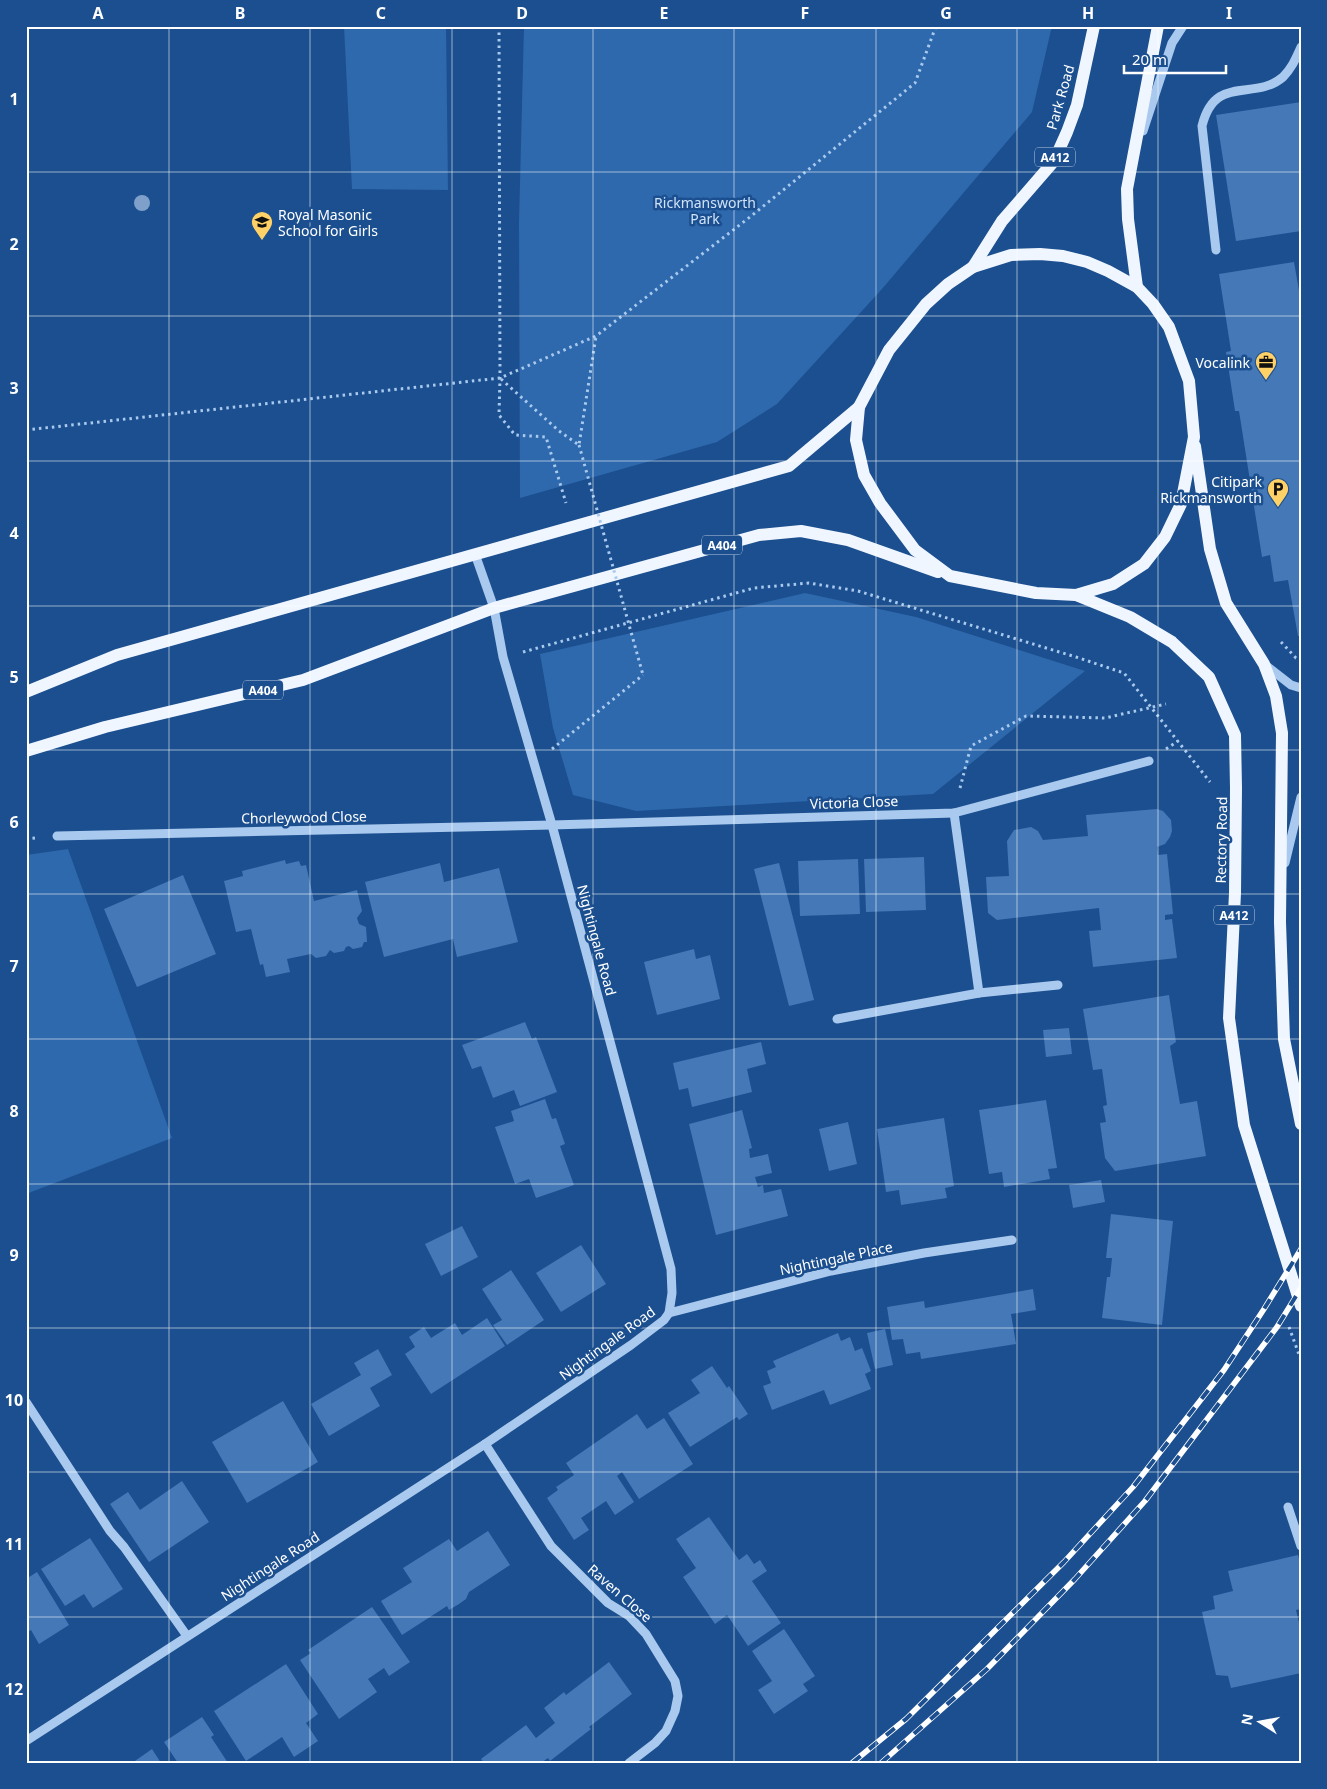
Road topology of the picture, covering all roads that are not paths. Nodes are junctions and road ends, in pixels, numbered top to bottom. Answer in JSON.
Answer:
{"nodes":[{"id":1,"x":1094,"y":26,"type":"edge"},
{"id":2,"x":1158,"y":26,"type":"edge"},
{"id":3,"x":1183,"y":26,"type":"edge"},
{"id":4,"x":1301,"y":47,"type":"edge"},
{"id":5,"x":1132,"y":162,"type":"junction"},
{"id":6,"x":1216,"y":250,"type":"dead end"},
{"id":7,"x":972,"y":267,"type":"junction"},
{"id":8,"x":1137,"y":287,"type":"junction"},
{"id":9,"x":859,"y":406,"type":"junction"},
{"id":10,"x":1194,"y":437,"type":"junction"},
{"id":11,"x":475,"y":554,"type":"junction"},
{"id":12,"x":950,"y":576,"type":"junction"},
{"id":13,"x":1076,"y":595,"type":"junction"},
{"id":14,"x":494,"y":608,"type":"junction"},
{"id":15,"x":1264,"y":664,"type":"junction"},
{"id":16,"x":1301,"y":688,"type":"edge"},
{"id":17,"x":26,"y":692,"type":"edge"},
{"id":18,"x":26,"y":751,"type":"edge"},
{"id":19,"x":1149,"y":761,"type":"dead end"},
{"id":20,"x":1301,"y":797,"type":"edge"},
{"id":21,"x":954,"y":813,"type":"junction"},
{"id":22,"x":552,"y":825,"type":"junction"},
{"id":23,"x":57,"y":836,"type":"dead end"},
{"id":24,"x":1280,"y":883,"type":"junction"},
{"id":25,"x":1058,"y":985,"type":"dead end"},
{"id":26,"x":979,"y":993,"type":"junction"},
{"id":27,"x":837,"y":1019,"type":"dead end"},
{"id":28,"x":1301,"y":1124,"type":"edge"},
{"id":29,"x":1012,"y":1240,"type":"dead end"},
{"id":30,"x":1301,"y":1306,"type":"edge"},
{"id":31,"x":669,"y":1313,"type":"junction"},
{"id":32,"x":26,"y":1402,"type":"edge"},
{"id":33,"x":485,"y":1444,"type":"junction"},
{"id":34,"x":1288,"y":1507,"type":"dead end"},
{"id":35,"x":1301,"y":1546,"type":"edge"},
{"id":36,"x":187,"y":1636,"type":"junction"},
{"id":37,"x":26,"y":1741,"type":"edge"},
{"id":38,"x":629,"y":1763,"type":"edge"}],
"edges":[{"from":1,"to":7,"type":"main road","name":"Park Road","number":"A412"},
{"from":2,"to":5,"type":"main road"},
{"from":3,"to":5,"type":"street"},
{"from":4,"to":6,"type":"street"},
{"from":5,"to":8,"type":"main road"},
{"from":7,"to":8,"type":"main road"},
{"from":7,"to":9,"type":"main road"},
{"from":8,"to":10,"type":"main road"},
{"from":9,"to":11,"type":"main road"},
{"from":9,"to":12,"type":"main road"},
{"from":10,"to":13,"type":"main road"},
{"from":10,"to":15,"type":"main road"},
{"from":11,"to":14,"type":"street","name":"Nightingale Road"},
{"from":11,"to":17,"type":"main road"},
{"from":12,"to":13,"type":"main road"},
{"from":12,"to":14,"type":"main road","number":"A404"},
{"from":13,"to":30,"type":"main road","name":"Rectory Road","number":"A412"},
{"from":14,"to":18,"type":"main road","number":"A404"},
{"from":14,"to":22,"type":"street","name":"Nightingale Road"},
{"from":15,"to":16,"type":"street"},
{"from":15,"to":24,"type":"main road"},
{"from":19,"to":21,"type":"street","name":"Victoria Close"},
{"from":20,"to":24,"type":"street"},
{"from":21,"to":22,"type":"street","name":"Victoria Close"},
{"from":21,"to":26,"type":"street"},
{"from":22,"to":23,"type":"street","name":"Chorleywood Close"},
{"from":22,"to":31,"type":"street","name":"Nightingale Road"},
{"from":24,"to":28,"type":"main road"},
{"from":25,"to":26,"type":"street"},
{"from":26,"to":27,"type":"street"},
{"from":29,"to":31,"type":"street","name":"Nightingale Place"},
{"from":31,"to":33,"type":"street","name":"Nightingale Road"},
{"from":32,"to":36,"type":"street"},
{"from":33,"to":36,"type":"street","name":"Nightingale Road"},
{"from":33,"to":38,"type":"street","name":"Raven Close"},
{"from":34,"to":35,"type":"street"},
{"from":36,"to":37,"type":"street","name":"Nightingale Road"}]}
